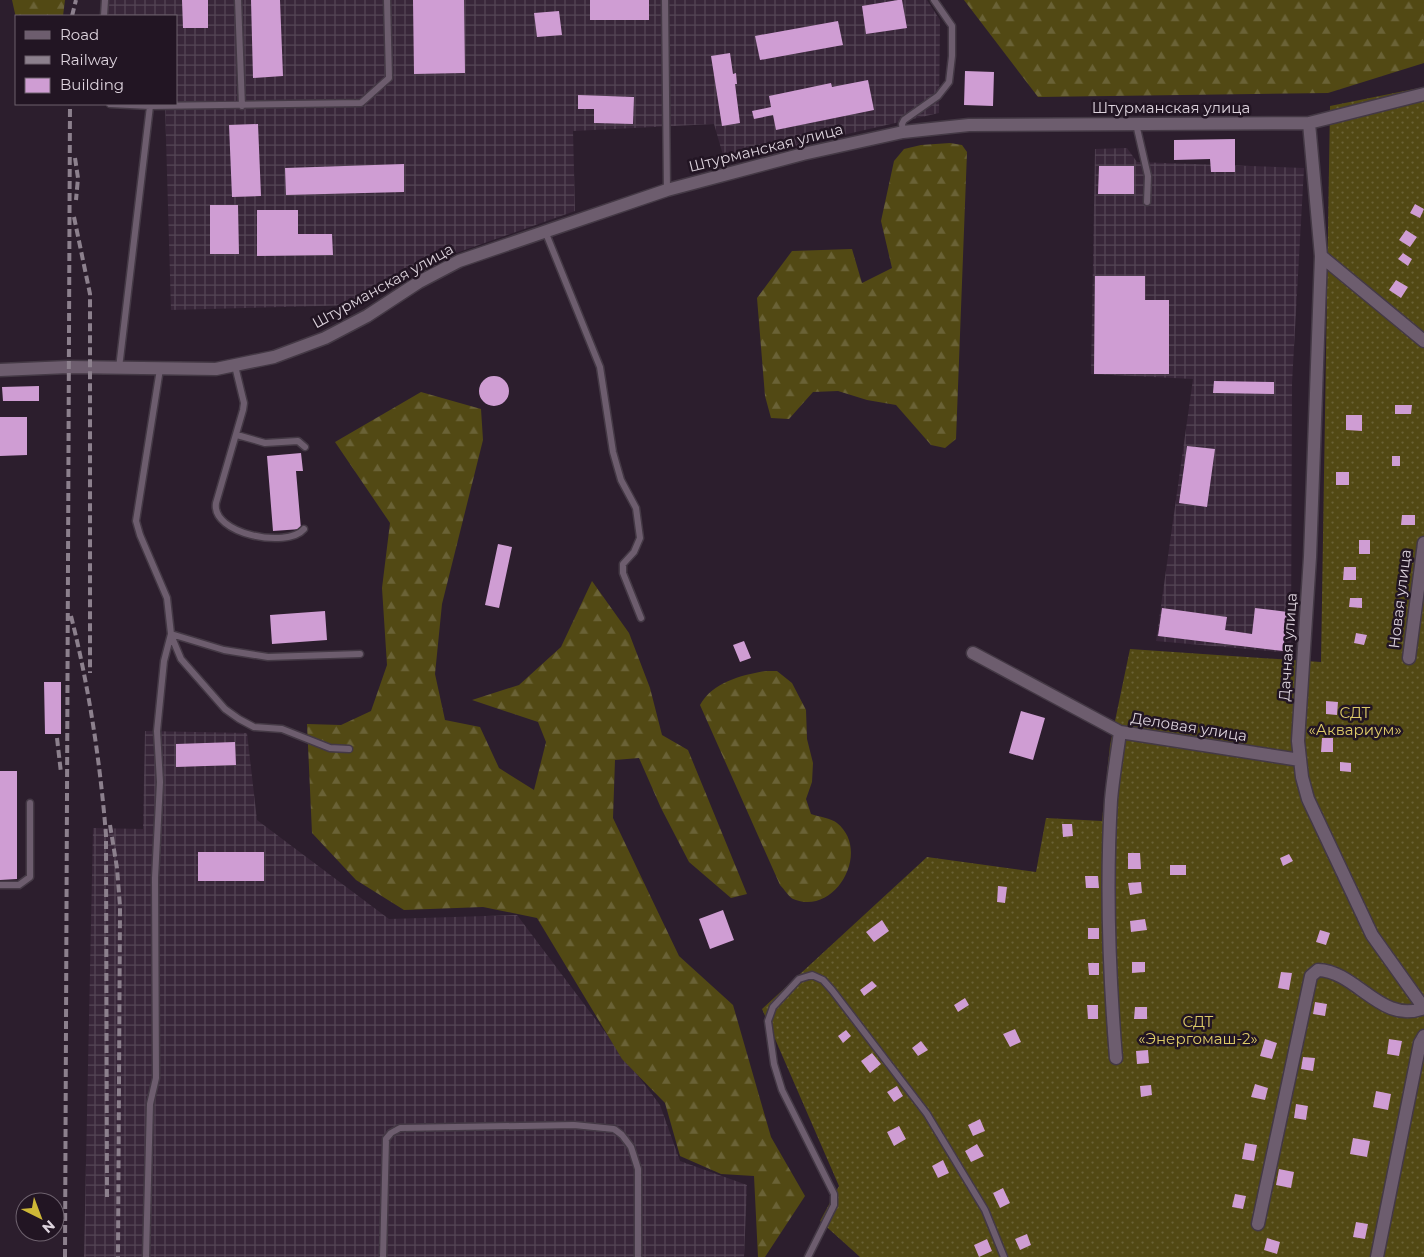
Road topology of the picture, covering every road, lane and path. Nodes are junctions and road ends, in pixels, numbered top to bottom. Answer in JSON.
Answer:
{"nodes":[{"id":1,"x":105,"y":0,"type":"edge"},
{"id":2,"x":238,"y":0,"type":"edge"},
{"id":3,"x":386,"y":0,"type":"edge"},
{"id":4,"x":665,"y":0,"type":"edge"},
{"id":5,"x":934,"y":0,"type":"edge"},
{"id":6,"x":104,"y":15,"type":"edge"},
{"id":7,"x":1424,"y":94,"type":"edge"},
{"id":8,"x":130,"y":105,"type":"edge"},
{"id":9,"x":150,"y":106,"type":"junction"},
{"id":10,"x":242,"y":106,"type":"junction"},
{"id":11,"x":1309,"y":123,"type":"junction"},
{"id":12,"x":1136,"y":124,"type":"junction"},
{"id":13,"x":903,"y":132,"type":"junction"},
{"id":14,"x":667,"y":190,"type":"junction"},
{"id":15,"x":1147,"y":202,"type":"dead end"},
{"id":16,"x":545,"y":231,"type":"junction"},
{"id":17,"x":1321,"y":256,"type":"junction"},
{"id":18,"x":1424,"y":341,"type":"edge"},
{"id":19,"x":235,"y":366,"type":"junction"},
{"id":20,"x":119,"y":368,"type":"junction"},
{"id":21,"x":160,"y":368,"type":"junction"},
{"id":22,"x":0,"y":370,"type":"edge"},
{"id":23,"x":237,"y":435,"type":"junction"},
{"id":24,"x":305,"y":448,"type":"dead end"},
{"id":25,"x":304,"y":529,"type":"dead end"},
{"id":26,"x":1424,"y":543,"type":"edge"},
{"id":27,"x":642,"y":618,"type":"dead end"},
{"id":28,"x":171,"y":634,"type":"junction"},
{"id":29,"x":972,"y":653,"type":"dead end"},
{"id":30,"x":360,"y":654,"type":"dead end"},
{"id":31,"x":1409,"y":658,"type":"dead end"},
{"id":32,"x":1120,"y":732,"type":"junction"},
{"id":33,"x":349,"y":749,"type":"dead end"},
{"id":34,"x":1300,"y":760,"type":"junction"},
{"id":35,"x":30,"y":803,"type":"dead end"},
{"id":36,"x":0,"y":885,"type":"edge"},
{"id":37,"x":1424,"y":1008,"type":"edge"},
{"id":38,"x":1424,"y":1036,"type":"edge"},
{"id":39,"x":1116,"y":1058,"type":"dead end"},
{"id":40,"x":1258,"y":1224,"type":"dead end"},
{"id":41,"x":146,"y":1257,"type":"edge"},
{"id":42,"x":383,"y":1257,"type":"edge"},
{"id":43,"x":638,"y":1257,"type":"edge"},
{"id":44,"x":808,"y":1257,"type":"edge"},
{"id":45,"x":1004,"y":1257,"type":"edge"},
{"id":46,"x":1376,"y":1257,"type":"edge"}],
"edges":[{"from":1,"to":6,"type":"lane"},
{"from":2,"to":10,"type":"lane"},
{"from":3,"to":10,"type":"lane"},
{"from":4,"to":14,"type":"lane"},
{"from":5,"to":13,"type":"lane"},
{"from":7,"to":11,"type":"street","name":"Штурманская улица"},
{"from":8,"to":9,"type":"lane"},
{"from":9,"to":10,"type":"lane"},
{"from":9,"to":20,"type":"lane"},
{"from":11,"to":12,"type":"street","name":"Штурманская улица"},
{"from":11,"to":17,"type":"street"},
{"from":12,"to":13,"type":"street","name":"Штурманская улица"},
{"from":12,"to":15,"type":"lane"},
{"from":13,"to":14,"type":"street","name":"Штурманская улица"},
{"from":14,"to":16,"type":"street","name":"Штурманская улица"},
{"from":16,"to":19,"type":"street","name":"Штурманская улица"},
{"from":16,"to":27,"type":"lane"},
{"from":17,"to":18,"type":"street"},
{"from":17,"to":34,"type":"street","name":"Дачная улица"},
{"from":19,"to":21,"type":"street","name":"Штурманская улица"},
{"from":19,"to":23,"type":"lane"},
{"from":20,"to":21,"type":"street","name":"Штурманская улица"},
{"from":20,"to":22,"type":"street","name":"Штурманская улица"},
{"from":21,"to":28,"type":"lane"},
{"from":23,"to":24,"type":"lane"},
{"from":23,"to":25,"type":"lane"},
{"from":26,"to":31,"type":"street","name":"Новая улица"},
{"from":28,"to":30,"type":"lane"},
{"from":28,"to":33,"type":"lane"},
{"from":28,"to":41,"type":"lane"},
{"from":29,"to":32,"type":"street","name":"Деловая улица"},
{"from":32,"to":34,"type":"street","name":"Деловая улица"},
{"from":32,"to":39,"type":"street"},
{"from":34,"to":37,"type":"street","name":"Дачная улица"},
{"from":35,"to":36,"type":"lane"},
{"from":37,"to":40,"type":"street"},
{"from":38,"to":46,"type":"street"},
{"from":42,"to":43,"type":"lane"},
{"from":44,"to":45,"type":"lane"}]}
